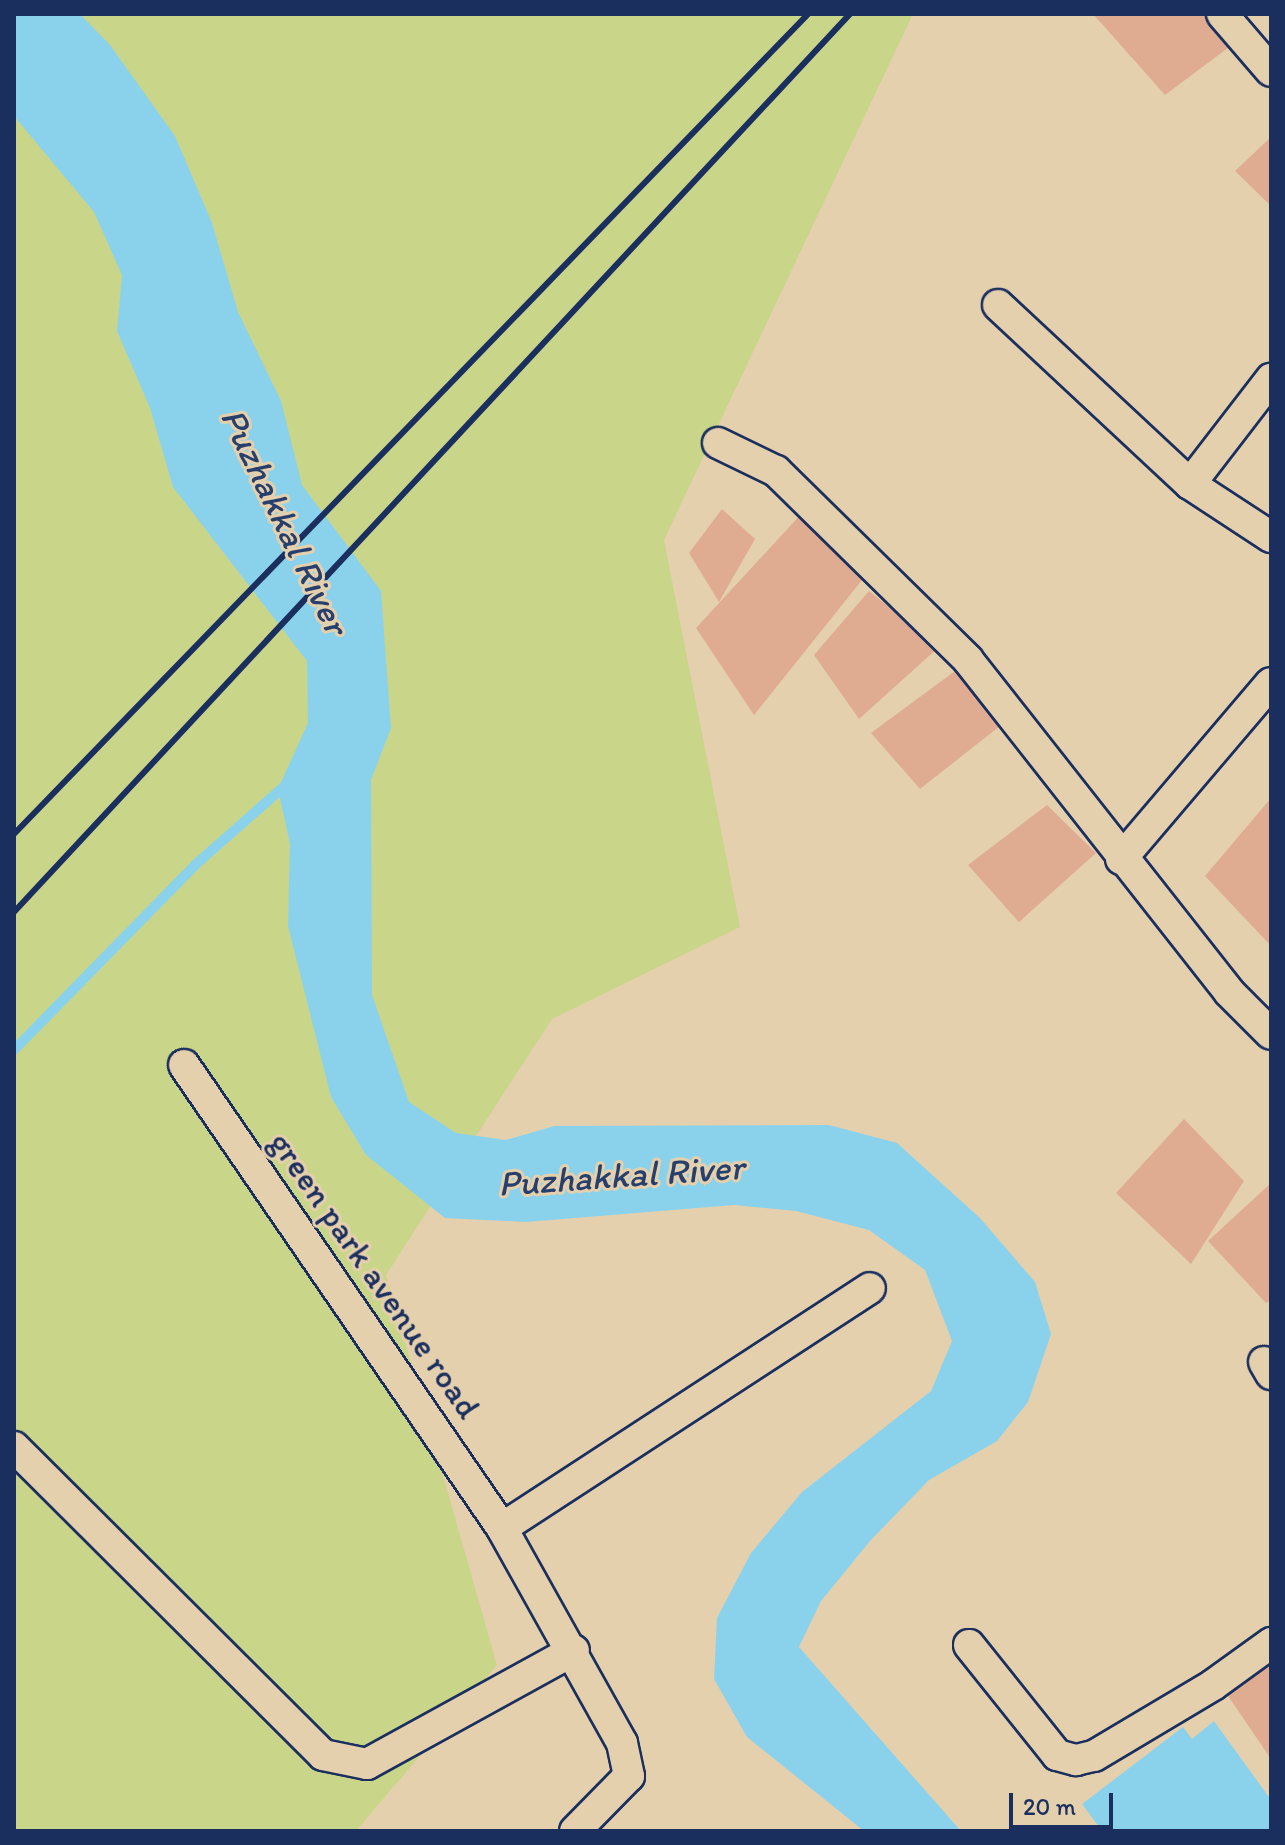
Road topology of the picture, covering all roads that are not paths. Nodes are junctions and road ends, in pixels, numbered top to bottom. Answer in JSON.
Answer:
{"nodes":[{"id":1,"x":1222,"y":14,"type":"edge"},
{"id":2,"x":1271,"y":71,"type":"edge"},
{"id":3,"x":998,"y":305,"type":"dead end"},
{"id":4,"x":1271,"y":379,"type":"edge"},
{"id":5,"x":718,"y":443,"type":"dead end"},
{"id":6,"x":1190,"y":484,"type":"junction"},
{"id":7,"x":1271,"y":537,"type":"edge"},
{"id":8,"x":1267,"y":695,"type":"edge"},
{"id":9,"x":1121,"y":859,"type":"junction"},
{"id":10,"x":1271,"y":1034,"type":"edge"},
{"id":11,"x":184,"y":1065,"type":"dead end"},
{"id":12,"x":870,"y":1288,"type":"dead end"},
{"id":13,"x":14,"y":1447,"type":"edge"},
{"id":14,"x":502,"y":1528,"type":"junction"},
{"id":15,"x":1271,"y":1643,"type":"edge"},
{"id":16,"x":969,"y":1645,"type":"dead end"},
{"id":17,"x":574,"y":1650,"type":"junction"},
{"id":18,"x":575,"y":1831,"type":"edge"}],
"edges":[{"from":1,"to":2,"type":"street"},
{"from":3,"to":6,"type":"street"},
{"from":4,"to":6,"type":"street"},
{"from":5,"to":9,"type":"street"},
{"from":6,"to":7,"type":"street"},
{"from":8,"to":9,"type":"street"},
{"from":9,"to":10,"type":"street"},
{"from":11,"to":14,"type":"street","name":"green park avenue road"},
{"from":12,"to":14,"type":"street"},
{"from":13,"to":17,"type":"street"},
{"from":14,"to":17,"type":"street","name":"green park avenue road"},
{"from":15,"to":16,"type":"street"},
{"from":17,"to":18,"type":"street","name":"green park avenue road"}]}
